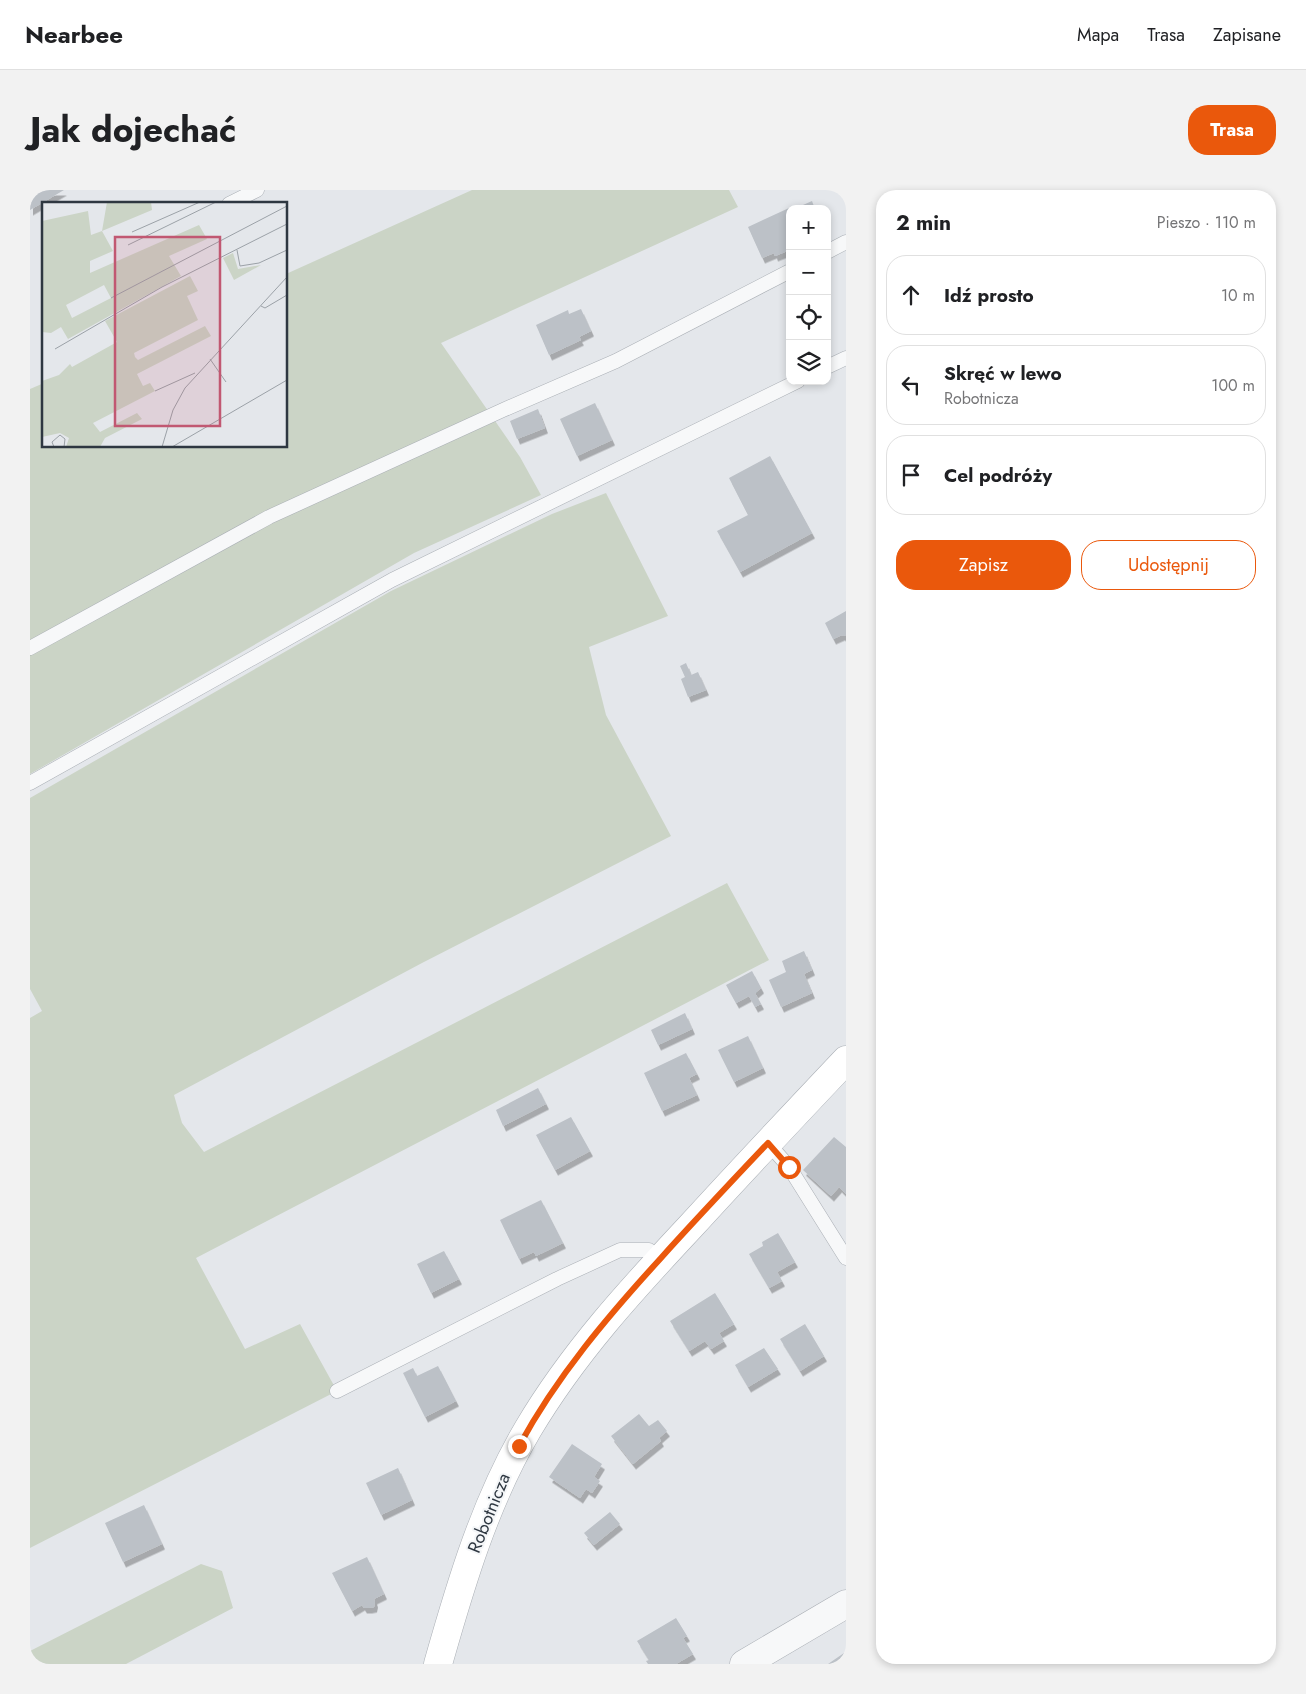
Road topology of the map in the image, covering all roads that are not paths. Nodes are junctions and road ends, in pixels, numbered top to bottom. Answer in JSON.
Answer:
{"nodes":[{"id":1,"x":257,"y":190,"type":"edge"},
{"id":2,"x":233,"y":202,"type":"edge"},
{"id":3,"x":846,"y":242,"type":"edge"},
{"id":4,"x":831,"y":250,"type":"edge"},
{"id":5,"x":786,"y":273,"type":"edge"},
{"id":6,"x":846,"y":358,"type":"edge"},
{"id":7,"x":831,"y":365,"type":"edge"},
{"id":8,"x":790,"y":385,"type":"edge"},
{"id":9,"x":30,"y":648,"type":"edge"},
{"id":10,"x":30,"y":783,"type":"edge"},
{"id":11,"x":846,"y":1060,"type":"edge"},
{"id":12,"x":768,"y":1143,"type":"junction"},
{"id":13,"x":649,"y":1250,"type":"dead end"},
{"id":14,"x":846,"y":1258,"type":"edge"},
{"id":15,"x":336,"y":1391,"type":"dead end"},
{"id":16,"x":846,"y":1604,"type":"edge"},
{"id":17,"x":438,"y":1664,"type":"edge"},
{"id":18,"x":744,"y":1664,"type":"edge"}],
"edges":[{"from":1,"to":2,"type":"lane"},
{"from":3,"to":4,"type":"lane"},
{"from":5,"to":9,"type":"lane"},
{"from":6,"to":7,"type":"lane"},
{"from":8,"to":10,"type":"lane"},
{"from":11,"to":12,"type":"street","name":"Robotnicza"},
{"from":12,"to":14,"type":"lane"},
{"from":12,"to":17,"type":"street","name":"Robotnicza"},
{"from":13,"to":15,"type":"lane"},
{"from":16,"to":18,"type":"street"}]}
